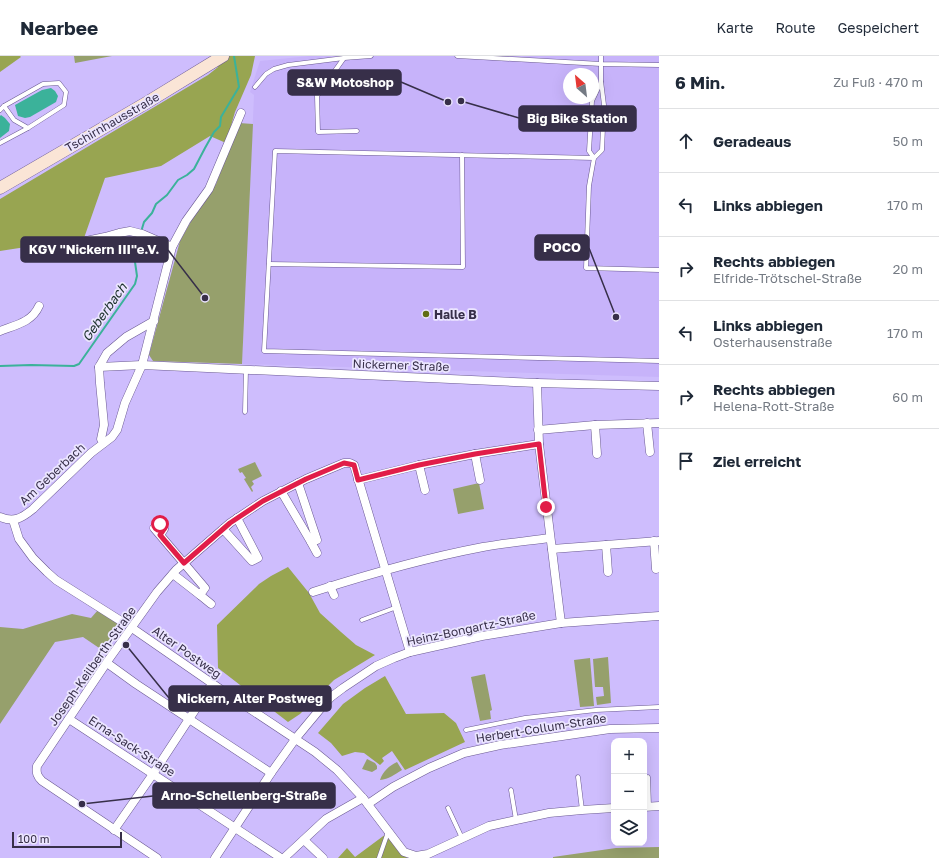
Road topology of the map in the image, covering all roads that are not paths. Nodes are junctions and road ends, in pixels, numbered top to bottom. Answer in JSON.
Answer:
{"nodes":[{"id":1,"x":223,"y":56,"type":"edge"},
{"id":2,"x":371,"y":56,"type":"edge"},
{"id":3,"x":457,"y":56,"type":"edge"},
{"id":4,"x":601,"y":56,"type":"edge"},
{"id":5,"x":344,"y":58,"type":"junction"},
{"id":6,"x":601,"y":64,"type":"junction"},
{"id":7,"x":659,"y":65,"type":"edge"},
{"id":8,"x":601,"y":81,"type":"junction"},
{"id":9,"x":255,"y":87,"type":"dead end"},
{"id":10,"x":4,"y":106,"type":"junction"},
{"id":11,"x":0,"y":110,"type":"edge"},
{"id":12,"x":241,"y":113,"type":"dead end"},
{"id":13,"x":28,"y":128,"type":"junction"},
{"id":14,"x":357,"y":131,"type":"dead end"},
{"id":15,"x":0,"y":143,"type":"edge"},
{"id":16,"x":462,"y":155,"type":"junction"},
{"id":17,"x":594,"y":158,"type":"junction"},
{"id":18,"x":0,"y":188,"type":"edge"},
{"id":19,"x":86,"y":241,"type":"dead end"},
{"id":20,"x":172,"y":247,"type":"junction"},
{"id":21,"x":269,"y":264,"type":"junction"},
{"id":22,"x":659,"y":270,"type":"edge"},
{"id":23,"x":40,"y":306,"type":"dead end"},
{"id":24,"x":154,"y":321,"type":"junction"},
{"id":25,"x":0,"y":331,"type":"edge"},
{"id":26,"x":659,"y":361,"type":"edge"},
{"id":27,"x":142,"y":366,"type":"junction"},
{"id":28,"x":99,"y":367,"type":"junction"},
{"id":29,"x":246,"y":370,"type":"junction"},
{"id":30,"x":537,"y":383,"type":"junction"},
{"id":31,"x":659,"y":386,"type":"edge"},
{"id":32,"x":244,"y":412,"type":"dead end"},
{"id":33,"x":659,"y":422,"type":"edge"},
{"id":34,"x":647,"y":423,"type":"junction"},
{"id":35,"x":595,"y":425,"type":"junction"},
{"id":36,"x":538,"y":430,"type":"junction"},
{"id":37,"x":104,"y":443,"type":"junction"},
{"id":38,"x":539,"y":444,"type":"junction"},
{"id":39,"x":650,"y":452,"type":"dead end"},
{"id":40,"x":475,"y":454,"type":"junction"},
{"id":41,"x":598,"y":454,"type":"dead end"},
{"id":42,"x":419,"y":465,"type":"junction"},
{"id":43,"x":358,"y":480,"type":"junction"},
{"id":44,"x":480,"y":480,"type":"dead end"},
{"id":45,"x":298,"y":483,"type":"junction"},
{"id":46,"x":425,"y":490,"type":"dead end"},
{"id":47,"x":281,"y":491,"type":"junction"},
{"id":48,"x":0,"y":517,"type":"edge"},
{"id":49,"x":237,"y":518,"type":"junction"},
{"id":50,"x":13,"y":520,"type":"junction"},
{"id":51,"x":223,"y":529,"type":"junction"},
{"id":52,"x":160,"y":535,"type":"dead end"},
{"id":53,"x":550,"y":538,"type":"junction"},
{"id":54,"x":657,"y":541,"type":"edge"},
{"id":55,"x":311,"y":542,"type":"junction"},
{"id":56,"x":606,"y":545,"type":"junction"},
{"id":57,"x":552,"y":549,"type":"junction"},
{"id":58,"x":317,"y":553,"type":"dead end"},
{"id":59,"x":184,"y":563,"type":"junction"},
{"id":60,"x":386,"y":569,"type":"junction"},
{"id":61,"x":656,"y":569,"type":"dead end"},
{"id":62,"x":608,"y":572,"type":"dead end"},
{"id":63,"x":173,"y":574,"type":"junction"},
{"id":64,"x":330,"y":586,"type":"junction"},
{"id":65,"x":313,"y":592,"type":"dead end"},
{"id":66,"x":200,"y":595,"type":"junction"},
{"id":67,"x":334,"y":595,"type":"dead end"},
{"id":68,"x":211,"y":604,"type":"dead end"},
{"id":69,"x":397,"y":607,"type":"junction"},
{"id":70,"x":659,"y":616,"type":"edge"},
{"id":71,"x":362,"y":620,"type":"dead end"},
{"id":72,"x":121,"y":621,"type":"dead end"},
{"id":73,"x":561,"y":623,"type":"junction"},
{"id":74,"x":132,"y":628,"type":"junction"},
{"id":75,"x":410,"y":652,"type":"junction"},
{"id":76,"x":107,"y":663,"type":"junction"},
{"id":77,"x":212,"y":684,"type":"junction"},
{"id":78,"x":659,"y":707,"type":"edge"},
{"id":79,"x":69,"y":719,"type":"junction"},
{"id":80,"x":189,"y":719,"type":"junction"},
{"id":81,"x":659,"y":728,"type":"edge"},
{"id":82,"x":466,"y":730,"type":"dead end"},
{"id":83,"x":296,"y":738,"type":"junction"},
{"id":84,"x":271,"y":773,"type":"junction"},
{"id":85,"x":153,"y":774,"type":"junction"},
{"id":86,"x":578,"y":777,"type":"dead end"},
{"id":87,"x":648,"y":777,"type":"dead end"},
{"id":88,"x":511,"y":790,"type":"dead end"},
{"id":89,"x":647,"y":792,"type":"edge"},
{"id":90,"x":366,"y":801,"type":"junction"},
{"id":91,"x":647,"y":806,"type":"edge"},
{"id":92,"x":659,"y":806,"type":"edge"},
{"id":93,"x":448,"y":808,"type":"dead end"},
{"id":94,"x":611,"y":808,"type":"edge"},
{"id":95,"x":582,"y":810,"type":"junction"},
{"id":96,"x":516,"y":820,"type":"junction"},
{"id":97,"x":235,"y":827,"type":"junction"},
{"id":98,"x":114,"y":830,"type":"junction"},
{"id":99,"x":387,"y":830,"type":"junction"},
{"id":100,"x":462,"y":838,"type":"junction"},
{"id":101,"x":304,"y":840,"type":"junction"},
{"id":102,"x":157,"y":858,"type":"edge"},
{"id":103,"x":215,"y":858,"type":"edge"},
{"id":104,"x":283,"y":858,"type":"edge"},
{"id":105,"x":323,"y":858,"type":"edge"},
{"id":106,"x":379,"y":858,"type":"edge"}],
"edges":[{"from":1,"to":18,"type":"main road","name":"Tschirnhausstraße"},
{"from":2,"to":5,"type":"lane"},
{"from":3,"to":6,"type":"lane"},
{"from":4,"to":6,"type":"lane"},
{"from":5,"to":9,"type":"lane"},
{"from":5,"to":14,"type":"lane"},
{"from":6,"to":7,"type":"lane"},
{"from":6,"to":8,"type":"lane"},
{"from":8,"to":17,"type":"lane"},
{"from":8,"to":17,"type":"lane"},
{"from":10,"to":11,"type":"lane"},
{"from":10,"to":13,"type":"lane"},
{"from":10,"to":13,"type":"lane"},
{"from":12,"to":20,"type":"street","name":"Am Geberbach"},
{"from":13,"to":15,"type":"lane"},
{"from":16,"to":17,"type":"lane"},
{"from":16,"to":21,"type":"lane"},
{"from":16,"to":21,"type":"lane"},
{"from":17,"to":22,"type":"lane"},
{"from":19,"to":20,"type":"street"},
{"from":20,"to":24,"type":"street","name":"Am Geberbach"},
{"from":21,"to":26,"type":"lane"},
{"from":23,"to":25,"type":"street"},
{"from":24,"to":27,"type":"street","name":"Am Geberbach"},
{"from":24,"to":28,"type":"street"},
{"from":27,"to":28,"type":"street"},
{"from":27,"to":29,"type":"street","name":"Nickerner Straße"},
{"from":27,"to":37,"type":"street","name":"Am Geberbach"},
{"from":28,"to":37,"type":"street","name":"Am Geberbach"},
{"from":29,"to":30,"type":"street","name":"Nickerner Straße"},
{"from":29,"to":32,"type":"lane"},
{"from":30,"to":31,"type":"street","name":"Nickerner Straße"},
{"from":30,"to":36,"type":"street"},
{"from":33,"to":34,"type":"street"},
{"from":34,"to":35,"type":"street"},
{"from":34,"to":39,"type":"street"},
{"from":35,"to":36,"type":"street"},
{"from":35,"to":41,"type":"street"},
{"from":36,"to":38,"type":"street"},
{"from":37,"to":50,"type":"street","name":"Am Geberbach"},
{"from":38,"to":40,"type":"street"},
{"from":38,"to":53,"type":"street"},
{"from":40,"to":42,"type":"street"},
{"from":40,"to":44,"type":"street"},
{"from":42,"to":43,"type":"street"},
{"from":42,"to":46,"type":"street"},
{"from":43,"to":45,"type":"street","name":"Joseph-Keilberth-Straße"},
{"from":43,"to":60,"type":"street"},
{"from":45,"to":47,"type":"street","name":"Joseph-Keilberth-Straße"},
{"from":45,"to":55,"type":"street"},
{"from":47,"to":49,"type":"street","name":"Joseph-Keilberth-Straße"},
{"from":47,"to":55,"type":"street"},
{"from":48,"to":50,"type":"street"},
{"from":49,"to":51,"type":"street","name":"Joseph-Keilberth-Straße"},
{"from":49,"to":51,"type":"street"},
{"from":50,"to":72,"type":"street"},
{"from":51,"to":59,"type":"street","name":"Joseph-Keilberth-Straße"},
{"from":52,"to":59,"type":"street"},
{"from":53,"to":57,"type":"street"},
{"from":53,"to":60,"type":"street"},
{"from":54,"to":56,"type":"street"},
{"from":54,"to":61,"type":"street"},
{"from":55,"to":58,"type":"street"},
{"from":56,"to":57,"type":"street"},
{"from":56,"to":62,"type":"street"},
{"from":57,"to":73,"type":"street"},
{"from":59,"to":63,"type":"street","name":"Joseph-Keilberth-Straße"},
{"from":59,"to":66,"type":"street"},
{"from":60,"to":64,"type":"street"},
{"from":60,"to":69,"type":"street"},
{"from":63,"to":66,"type":"street"},
{"from":63,"to":74,"type":"street","name":"Joseph-Keilberth-Straße"},
{"from":64,"to":65,"type":"street"},
{"from":64,"to":67,"type":"street"},
{"from":66,"to":68,"type":"street"},
{"from":69,"to":71,"type":"lane"},
{"from":69,"to":75,"type":"street"},
{"from":70,"to":73,"type":"street","name":"Heinz-Bongartz-Straße"},
{"from":73,"to":75,"type":"street","name":"Heinz-Bongartz-Straße"},
{"from":74,"to":76,"type":"street","name":"Joseph-Keilberth-Straße"},
{"from":74,"to":77,"type":"street","name":"Alter Postweg"},
{"from":75,"to":83,"type":"street","name":"Heinz-Bongartz-Straße"},
{"from":76,"to":79,"type":"street","name":"Joseph-Keilberth-Straße"},
{"from":76,"to":80,"type":"street"},
{"from":77,"to":80,"type":"street"},
{"from":77,"to":83,"type":"street","name":"Alter Postweg"},
{"from":78,"to":82,"type":"lane"},
{"from":79,"to":85,"type":"street","name":"Erna-Sack-Straße"},
{"from":79,"to":98,"type":"street","name":"Joseph-Keilberth-Straße"},
{"from":80,"to":84,"type":"street"},
{"from":80,"to":85,"type":"street"},
{"from":81,"to":90,"type":"street","name":"Herbert-Collum-Straße"},
{"from":83,"to":84,"type":"street","name":"Heinz-Bongartz-Straße"},
{"from":83,"to":90,"type":"street","name":"Alter Postweg"},
{"from":84,"to":97,"type":"street","name":"Heinz-Bongartz-Straße"},
{"from":85,"to":97,"type":"street","name":"Erna-Sack-Straße"},
{"from":85,"to":98,"type":"street"},
{"from":86,"to":95,"type":"lane"},
{"from":87,"to":89,"type":"lane"},
{"from":88,"to":96,"type":"lane"},
{"from":90,"to":99,"type":"street","name":"Alter Postweg"},
{"from":90,"to":101,"type":"street","name":"Herbert-Collum-Straße"},
{"from":91,"to":92,"type":"street"},
{"from":93,"to":100,"type":"lane"},
{"from":94,"to":95,"type":"street","name":"Alter Postweg"},
{"from":95,"to":96,"type":"street","name":"Alter Postweg"},
{"from":96,"to":100,"type":"street","name":"Alter Postweg"},
{"from":97,"to":103,"type":"street","name":"Heinz-Bongartz-Straße"},
{"from":97,"to":104,"type":"street","name":"Erna-Sack-Straße"},
{"from":98,"to":102,"type":"street"},
{"from":99,"to":100,"type":"street","name":"Alter Postweg"},
{"from":99,"to":106,"type":"lane"},
{"from":101,"to":104,"type":"street","name":"Herbert-Collum-Straße"},
{"from":101,"to":105,"type":"street"}]}
